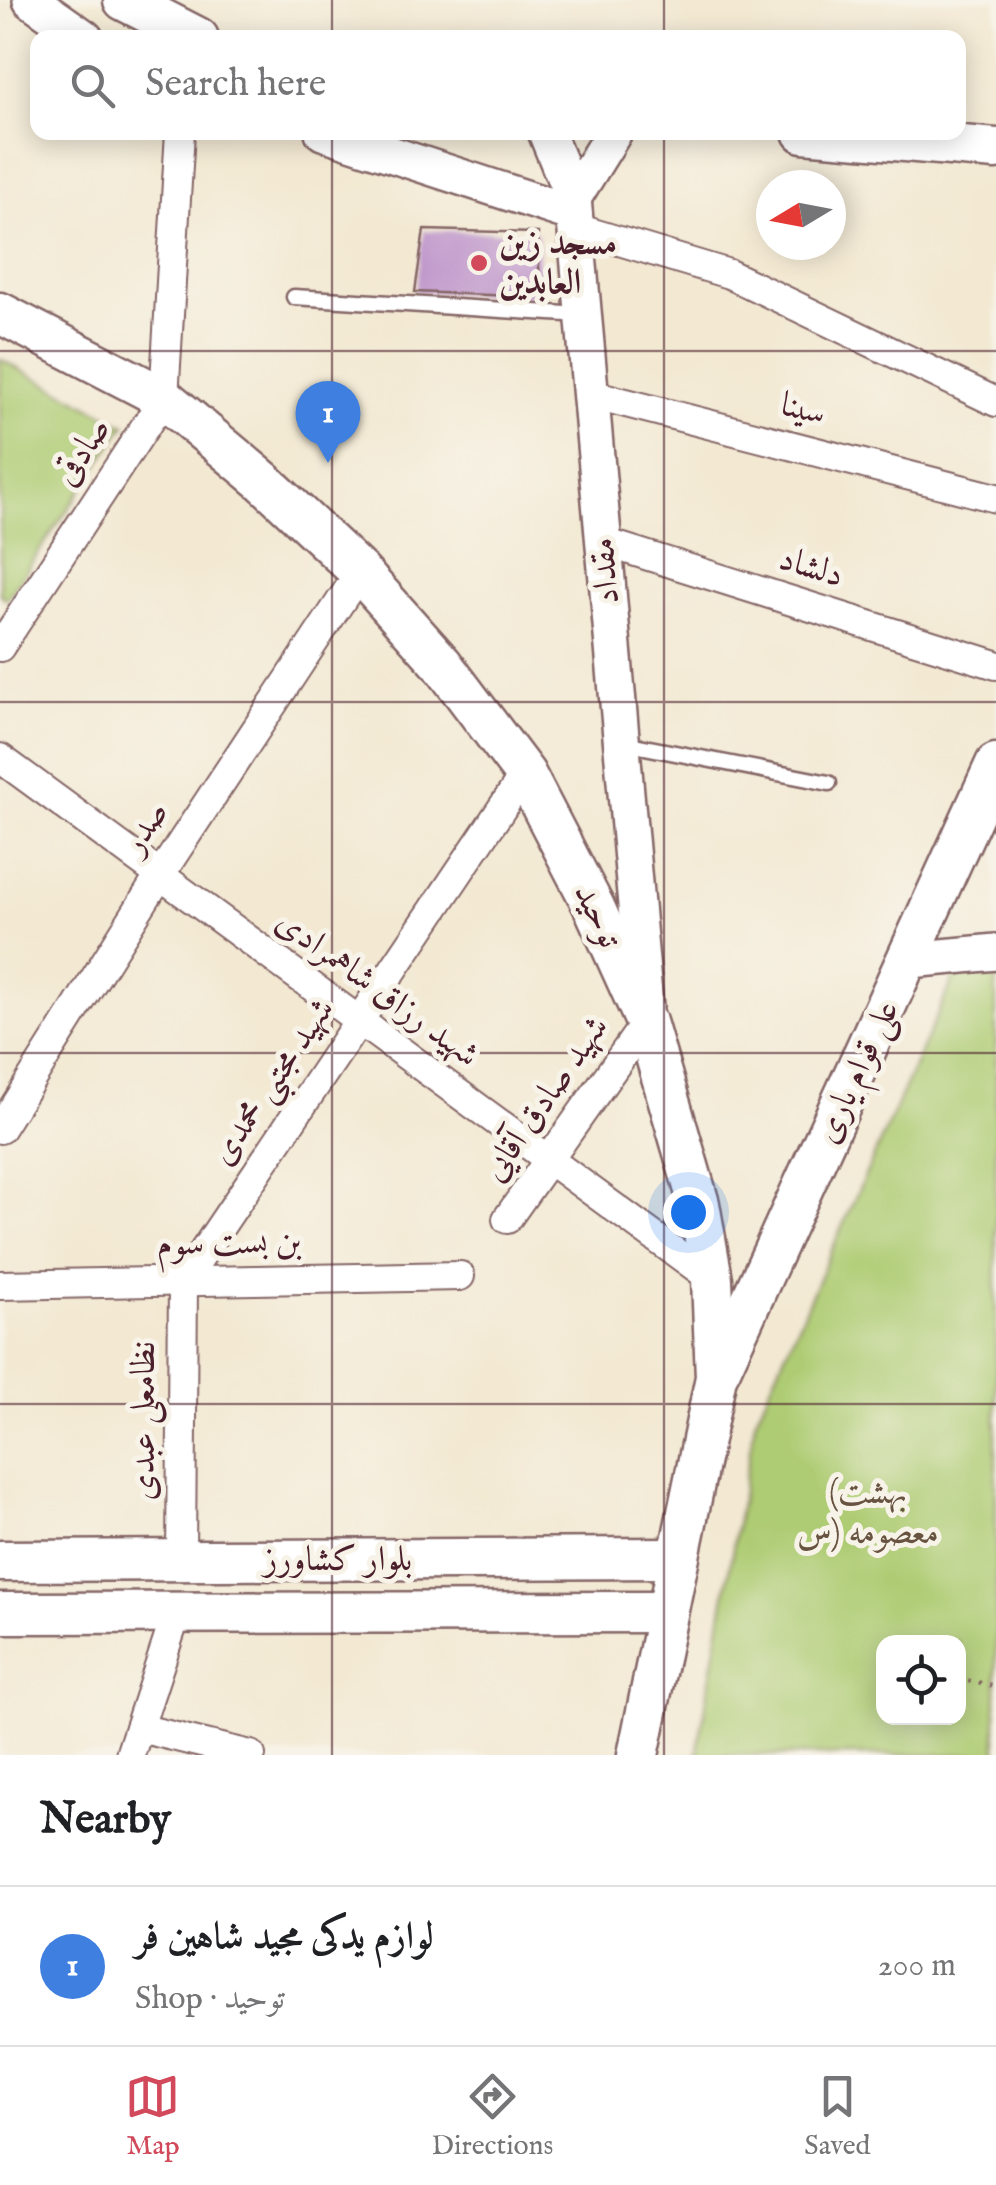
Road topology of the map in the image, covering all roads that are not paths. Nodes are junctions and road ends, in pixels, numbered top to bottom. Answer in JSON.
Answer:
{"nodes":[{"id":1,"x":31,"y":0,"type":"edge"},
{"id":2,"x":124,"y":0,"type":"edge"},
{"id":3,"x":73,"y":30,"type":"edge"},
{"id":4,"x":182,"y":30,"type":"edge"},
{"id":5,"x":180,"y":140,"type":"edge"},
{"id":6,"x":349,"y":140,"type":"edge"},
{"id":7,"x":549,"y":140,"type":"edge"},
{"id":8,"x":610,"y":140,"type":"edge"},
{"id":9,"x":894,"y":140,"type":"edge"},
{"id":10,"x":996,"y":149,"type":"edge"},
{"id":11,"x":574,"y":213,"type":"junction"},
{"id":12,"x":294,"y":297,"type":"dead end"},
{"id":13,"x":0,"y":313,"type":"edge"},
{"id":14,"x":583,"y":314,"type":"junction"},
{"id":15,"x":590,"y":394,"type":"junction"},
{"id":16,"x":164,"y":398,"type":"junction"},
{"id":17,"x":996,"y":402,"type":"edge"},
{"id":18,"x":996,"y":498,"type":"edge"},
{"id":19,"x":604,"y":542,"type":"junction"},
{"id":20,"x":360,"y":572,"type":"junction"},
{"id":21,"x":0,"y":646,"type":"edge"},
{"id":22,"x":996,"y":666,"type":"edge"},
{"id":23,"x":621,"y":742,"type":"junction"},
{"id":24,"x":0,"y":758,"type":"edge"},
{"id":25,"x":996,"y":764,"type":"edge"},
{"id":26,"x":525,"y":774,"type":"junction"},
{"id":27,"x":830,"y":784,"type":"dead end"},
{"id":28,"x":160,"y":876,"type":"junction"},
{"id":29,"x":996,"y":952,"type":"edge"},
{"id":30,"x":910,"y":960,"type":"junction"},
{"id":31,"x":360,"y":1022,"type":"junction"},
{"id":32,"x":646,"y":1022,"type":"junction"},
{"id":33,"x":0,"y":1129,"type":"edge"},
{"id":34,"x":548,"y":1161,"type":"junction"},
{"id":35,"x":508,"y":1219,"type":"dead end"},
{"id":36,"x":460,"y":1276,"type":"dead end"},
{"id":37,"x":712,"y":1279,"type":"junction"},
{"id":38,"x":183,"y":1282,"type":"junction"},
{"id":39,"x":0,"y":1285,"type":"edge"},
{"id":40,"x":716,"y":1377,"type":"junction"},
{"id":41,"x":676,"y":1558,"type":"junction"},
{"id":42,"x":181,"y":1560,"type":"junction"},
{"id":43,"x":600,"y":1560,"type":"junction"},
{"id":44,"x":0,"y":1561,"type":"edge"},
{"id":45,"x":103,"y":1562,"type":"junction"},
{"id":46,"x":177,"y":1612,"type":"junction"},
{"id":47,"x":598,"y":1612,"type":"junction"},
{"id":48,"x":666,"y":1612,"type":"junction"},
{"id":49,"x":0,"y":1613,"type":"edge"},
{"id":50,"x":103,"y":1614,"type":"junction"},
{"id":51,"x":135,"y":1742,"type":"edge"},
{"id":52,"x":251,"y":1755,"type":"edge"},
{"id":53,"x":638,"y":1755,"type":"edge"}],
"edges":[{"from":1,"to":3,"type":"street"},
{"from":2,"to":4,"type":"main road"},
{"from":5,"to":16,"type":"street"},
{"from":6,"to":11,"type":"street"},
{"from":7,"to":11,"type":"street","name":"مقداد"},
{"from":8,"to":11,"type":"street"},
{"from":9,"to":10,"type":"main road"},
{"from":11,"to":14,"type":"street","name":"مقداد"},
{"from":11,"to":17,"type":"street"},
{"from":12,"to":14,"type":"lane"},
{"from":13,"to":16,"type":"main road","name":"توحید"},
{"from":14,"to":15,"type":"street","name":"مقداد"},
{"from":15,"to":18,"type":"street","name":"سینا"},
{"from":15,"to":19,"type":"street","name":"مقداد"},
{"from":16,"to":20,"type":"main road","name":"توحید"},
{"from":16,"to":21,"type":"street","name":"صادقی"},
{"from":19,"to":22,"type":"street","name":"دلشاد"},
{"from":19,"to":23,"type":"street","name":"مقداد"},
{"from":20,"to":26,"type":"main road","name":"توحید"},
{"from":20,"to":28,"type":"street","name":"صدر"},
{"from":23,"to":27,"type":"lane"},
{"from":23,"to":32,"type":"street","name":"مقداد"},
{"from":24,"to":28,"type":"street","name":"شهید رزاق شاهمرادی"},
{"from":25,"to":30,"type":"main road","name":"علی قوام یاری"},
{"from":26,"to":31,"type":"street","name":"شهید مجتبی محمدی"},
{"from":26,"to":32,"type":"main road","name":"توحید"},
{"from":28,"to":31,"type":"street","name":"شهید رزاق شاهمرادی"},
{"from":28,"to":33,"type":"street","name":"صدر"},
{"from":29,"to":30,"type":"street"},
{"from":30,"to":40,"type":"main road","name":"علی قوام یاری"},
{"from":31,"to":34,"type":"street","name":"شهید رزاق شاهمرادی"},
{"from":31,"to":38,"type":"street","name":"شهید مجتبی محمدی"},
{"from":32,"to":34,"type":"street","name":"شهید صادق آقایی"},
{"from":32,"to":37,"type":"main road","name":"توحید"},
{"from":34,"to":35,"type":"street","name":"شهید صادق آقایی"},
{"from":34,"to":37,"type":"street","name":"شهید رزاق شاهمرادی"},
{"from":36,"to":38,"type":"street","name":"بن بست سوم"},
{"from":37,"to":40,"type":"main road","name":"توحید"},
{"from":38,"to":39,"type":"street","name":"بن بست سوم"},
{"from":38,"to":42,"type":"street","name":"نظامعلی عبدی"},
{"from":40,"to":41,"type":"main road","name":"توحید"},
{"from":41,"to":43,"type":"main road","name":"بلوار کشاورز"},
{"from":41,"to":48,"type":"main road","name":"توحید"},
{"from":42,"to":43,"type":"main road","name":"بلوار کشاورز"},
{"from":42,"to":45,"type":"main road","name":"بلوار کشاورز"},
{"from":43,"to":47,"type":"main road"},
{"from":44,"to":45,"type":"main road","name":"بلوار کشاورز"},
{"from":45,"to":50,"type":"main road"},
{"from":46,"to":47,"type":"main road","name":"بلوار کشاورز"},
{"from":46,"to":50,"type":"main road","name":"بلوار کشاورز"},
{"from":46,"to":51,"type":"street"},
{"from":47,"to":48,"type":"main road","name":"بلوار کشاورز"},
{"from":48,"to":53,"type":"main road","name":"توحید"},
{"from":49,"to":50,"type":"main road","name":"بلوار کشاورز"},
{"from":51,"to":52,"type":"street"}]}
